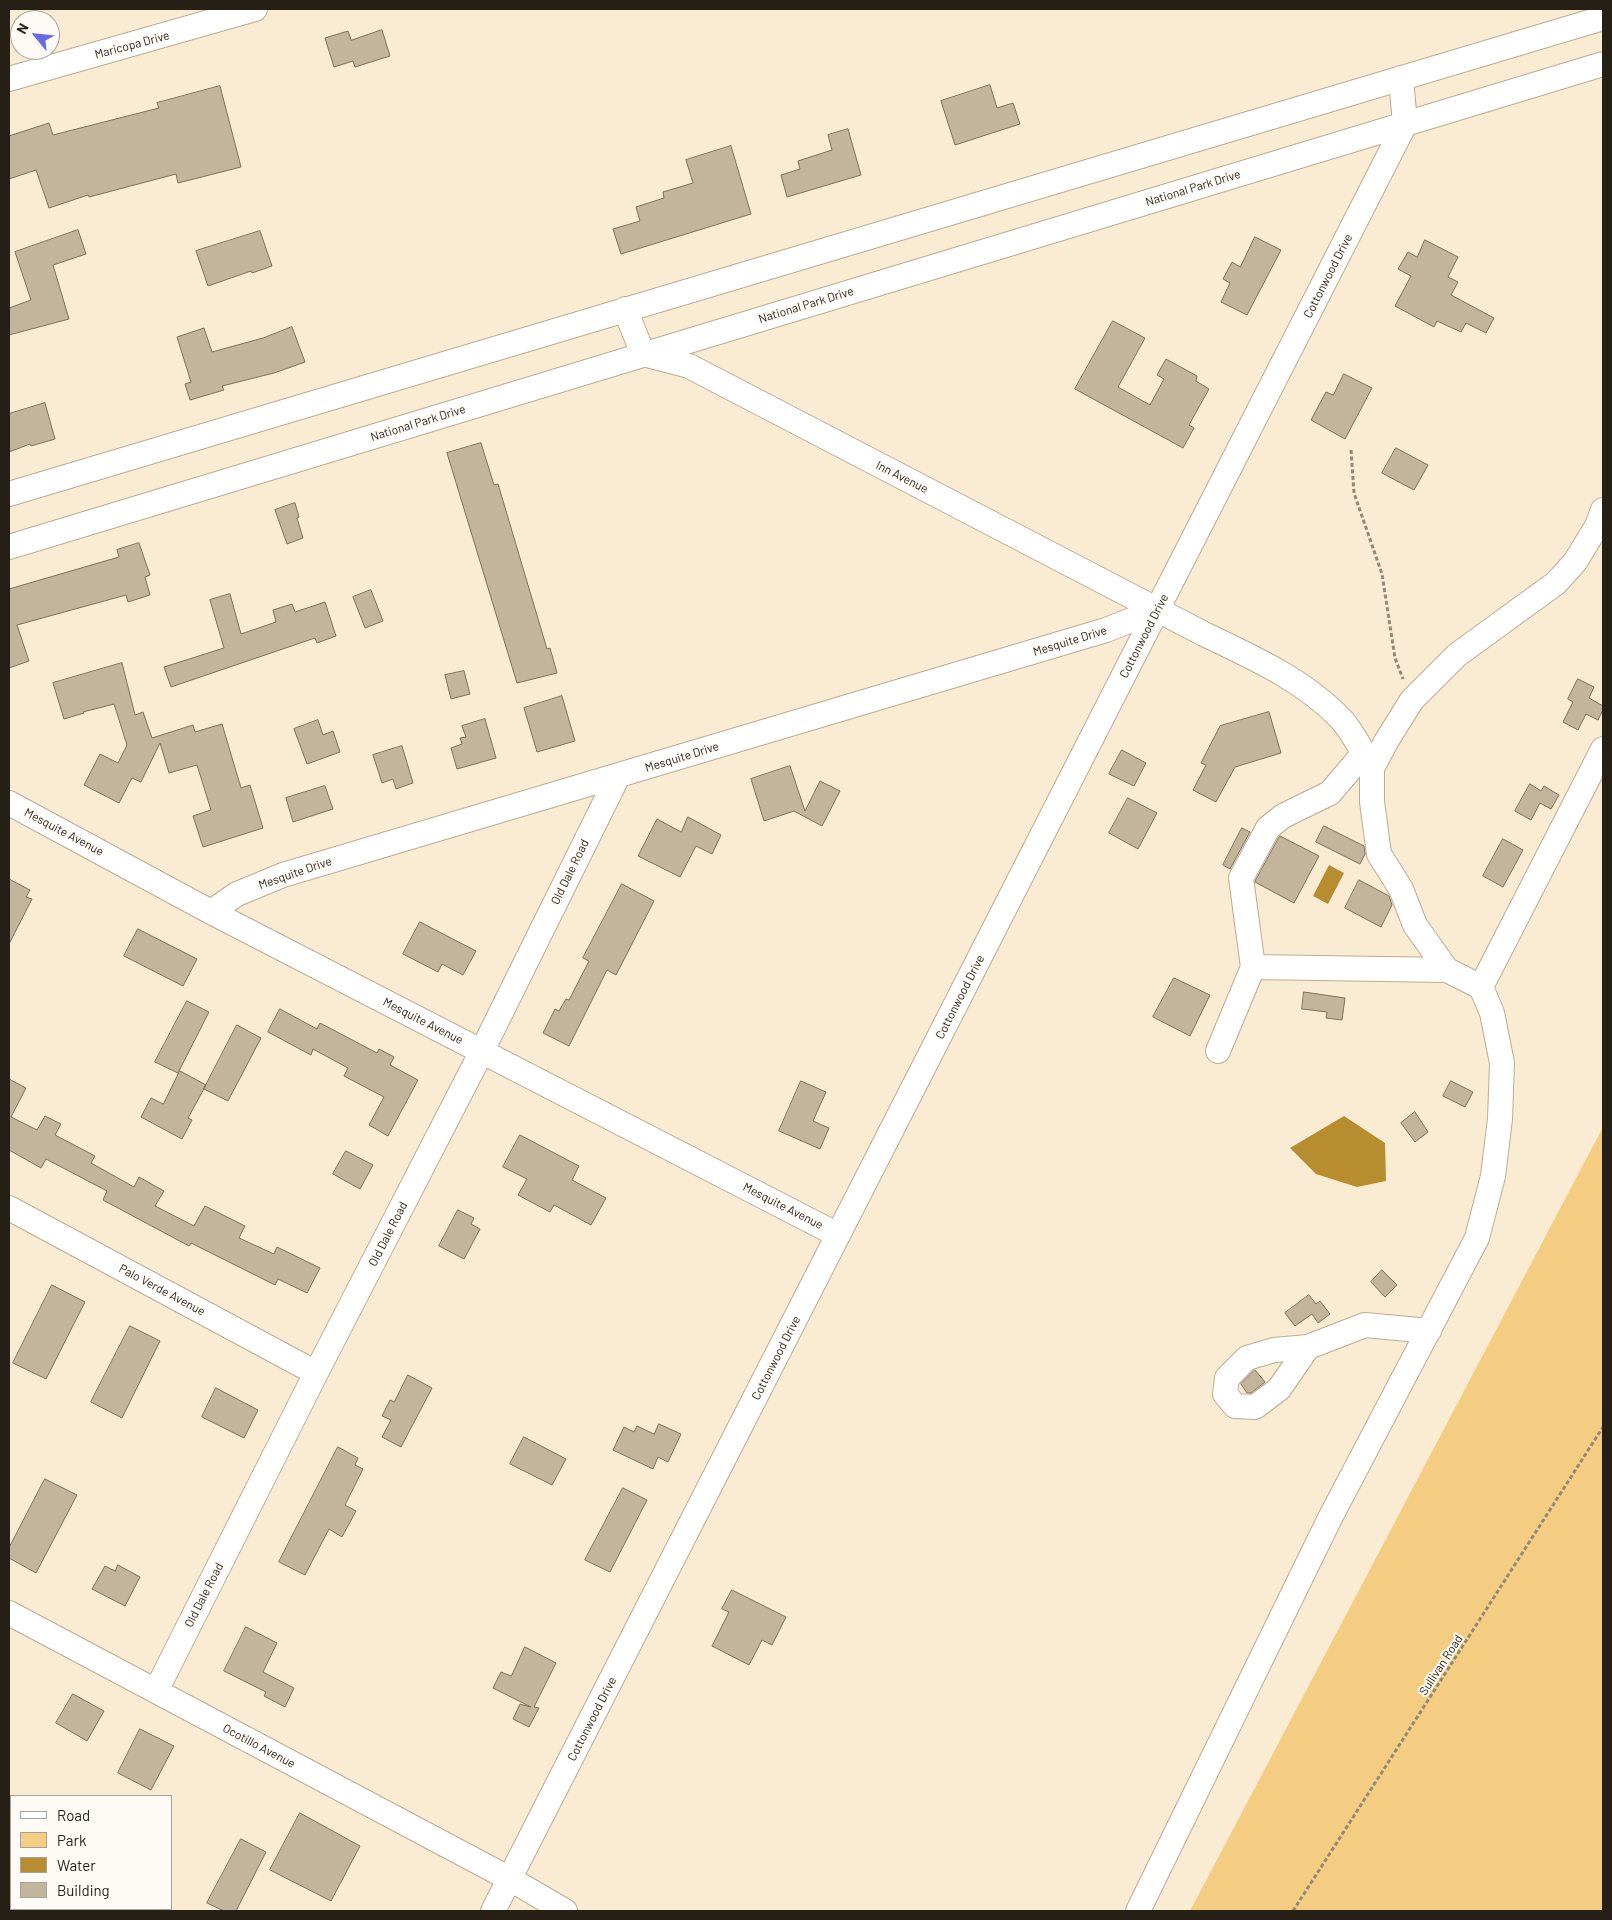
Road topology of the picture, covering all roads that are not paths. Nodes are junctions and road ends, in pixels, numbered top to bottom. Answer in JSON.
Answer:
{"nodes":[{"id":1,"x":255,"y":9,"type":"edge"},
{"id":2,"x":1603,"y":18,"type":"edge"},
{"id":3,"x":1603,"y":64,"type":"edge"},
{"id":4,"x":1401,"y":78,"type":"junction"},
{"id":5,"x":9,"y":79,"type":"edge"},
{"id":6,"x":1405,"y":124,"type":"junction"},
{"id":7,"x":626,"y":309,"type":"junction"},
{"id":8,"x":643,"y":354,"type":"junction"},
{"id":9,"x":9,"y":494,"type":"edge"},
{"id":10,"x":1603,"y":510,"type":"edge"},
{"id":11,"x":9,"y":548,"type":"edge"},
{"id":12,"x":1157,"y":610,"type":"junction"},
{"id":13,"x":1603,"y":749,"type":"edge"},
{"id":14,"x":1368,"y":761,"type":"junction"},
{"id":15,"x":618,"y":776,"type":"junction"},
{"id":16,"x":9,"y":803,"type":"edge"},
{"id":17,"x":211,"y":912,"type":"junction"},
{"id":18,"x":1253,"y":967,"type":"junction"},
{"id":19,"x":1447,"y":970,"type":"junction"},
{"id":20,"x":1481,"y":987,"type":"junction"},
{"id":21,"x":482,"y":1051,"type":"junction"},
{"id":22,"x":1218,"y":1051,"type":"dead end"},
{"id":23,"x":9,"y":1208,"type":"edge"},
{"id":24,"x":838,"y":1235,"type":"junction"},
{"id":25,"x":1429,"y":1331,"type":"junction"},
{"id":26,"x":1308,"y":1347,"type":"dead end"},
{"id":27,"x":316,"y":1373,"type":"junction"},
{"id":28,"x":9,"y":1613,"type":"edge"},
{"id":29,"x":156,"y":1691,"type":"junction"},
{"id":30,"x":510,"y":1879,"type":"junction"},
{"id":31,"x":494,"y":1911,"type":"edge"},
{"id":32,"x":565,"y":1911,"type":"edge"},
{"id":33,"x":1138,"y":1911,"type":"edge"}],
"edges":[{"from":1,"to":5,"type":"street","name":"Maricopa Drive"},
{"from":2,"to":4,"type":"street"},
{"from":3,"to":6,"type":"street","name":"National Park Drive"},
{"from":4,"to":6,"type":"street"},
{"from":4,"to":7,"type":"street"},
{"from":6,"to":8,"type":"street","name":"National Park Drive"},
{"from":6,"to":12,"type":"street","name":"Cottonwood Drive"},
{"from":7,"to":8,"type":"street"},
{"from":7,"to":9,"type":"street"},
{"from":8,"to":11,"type":"street","name":"National Park Drive"},
{"from":8,"to":12,"type":"street","name":"Inn Avenue"},
{"from":10,"to":14,"type":"street"},
{"from":12,"to":14,"type":"street","name":"Inn Avenue"},
{"from":12,"to":15,"type":"street","name":"Mesquite Drive"},
{"from":12,"to":24,"type":"street","name":"Cottonwood Drive"},
{"from":13,"to":20,"type":"street"},
{"from":14,"to":18,"type":"street"},
{"from":14,"to":19,"type":"street"},
{"from":15,"to":17,"type":"street","name":"Mesquite Drive"},
{"from":15,"to":21,"type":"street","name":"Old Dale Road"},
{"from":16,"to":17,"type":"street","name":"Mesquite Avenue"},
{"from":17,"to":21,"type":"street","name":"Mesquite Avenue"},
{"from":18,"to":19,"type":"street"},
{"from":18,"to":22,"type":"street"},
{"from":19,"to":20,"type":"street"},
{"from":20,"to":25,"type":"street"},
{"from":21,"to":24,"type":"street","name":"Mesquite Avenue"},
{"from":21,"to":27,"type":"street","name":"Old Dale Road"},
{"from":23,"to":27,"type":"street","name":"Palo Verde Avenue"},
{"from":24,"to":30,"type":"street","name":"Cottonwood Drive"},
{"from":25,"to":26,"type":"street"},
{"from":25,"to":33,"type":"street"},
{"from":27,"to":29,"type":"street","name":"Old Dale Road"},
{"from":28,"to":29,"type":"street","name":"Ocotillo Avenue"},
{"from":29,"to":30,"type":"street","name":"Ocotillo Avenue"},
{"from":30,"to":31,"type":"street","name":"Cottonwood Drive"},
{"from":30,"to":32,"type":"street","name":"Ocotillo Avenue"}]}
